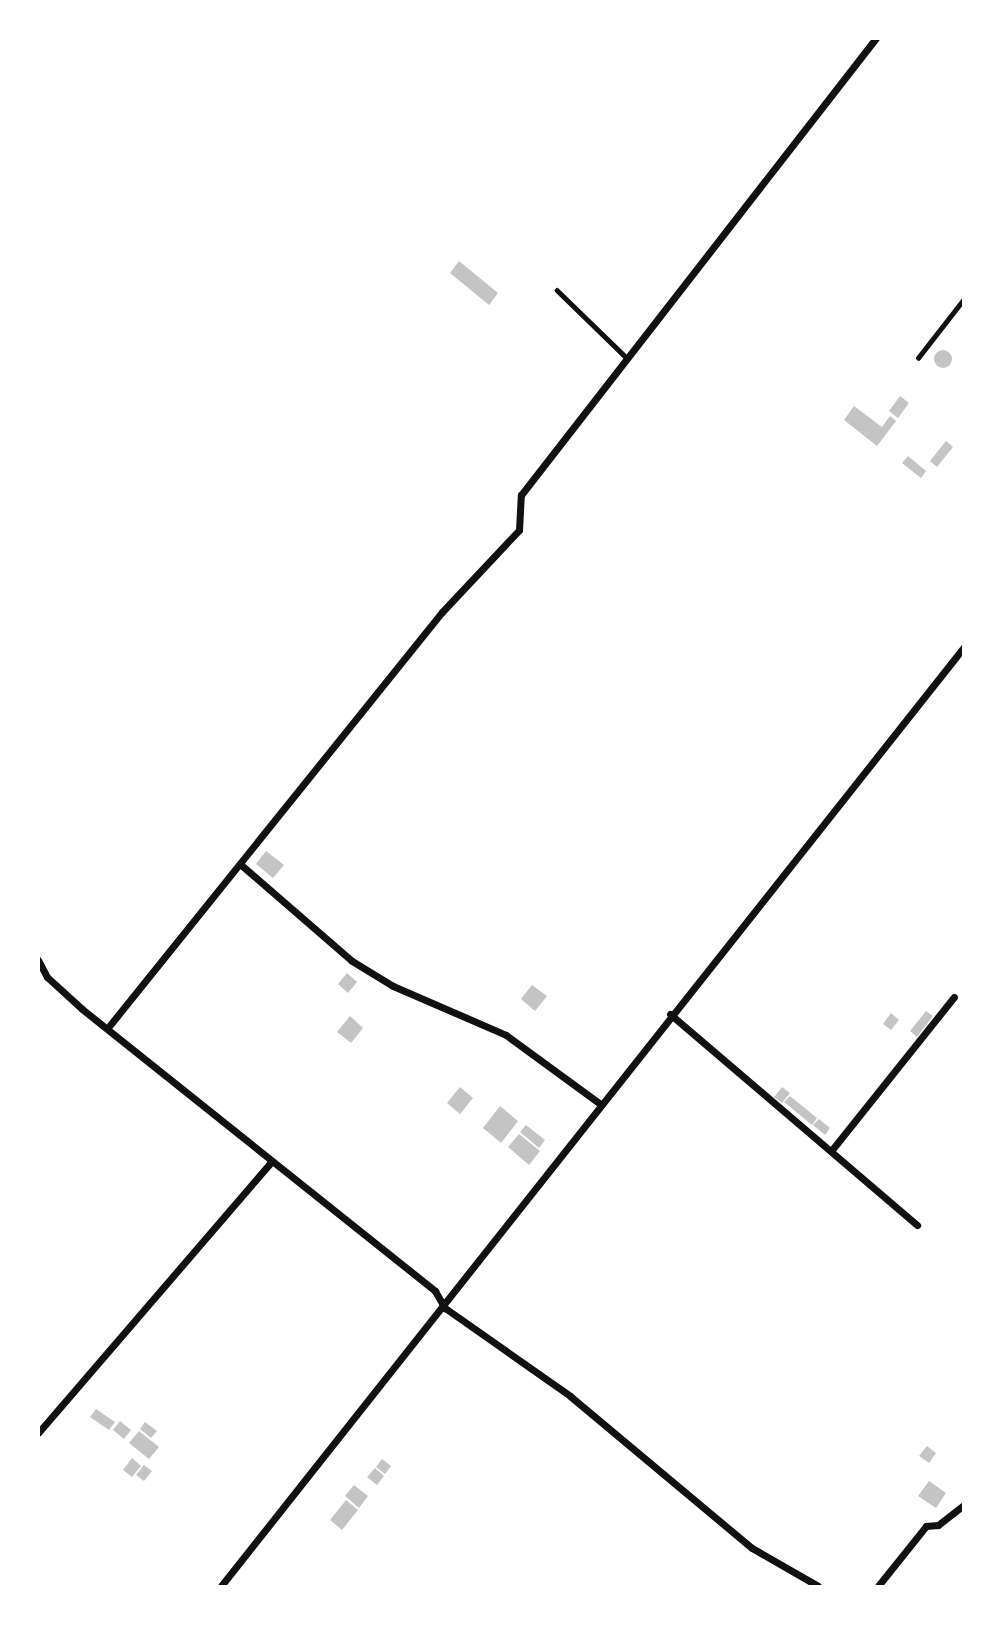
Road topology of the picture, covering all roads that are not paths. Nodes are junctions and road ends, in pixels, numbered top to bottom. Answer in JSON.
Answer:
{"nodes":[{"id":1,"x":876,"y":38,"type":"edge"},
{"id":2,"x":557,"y":290,"type":"dead end"},
{"id":3,"x":964,"y":299,"type":"edge"},
{"id":4,"x":628,"y":358,"type":"junction"},
{"id":5,"x":918,"y":358,"type":"dead end"},
{"id":6,"x":964,"y":647,"type":"edge"},
{"id":7,"x":240,"y":864,"type":"junction"},
{"id":8,"x":38,"y":960,"type":"edge"},
{"id":9,"x":954,"y":997,"type":"dead end"},
{"id":10,"x":670,"y":1014,"type":"junction"},
{"id":11,"x":110,"y":1025,"type":"junction"},
{"id":12,"x":599,"y":1103,"type":"junction"},
{"id":13,"x":831,"y":1151,"type":"junction"},
{"id":14,"x":271,"y":1161,"type":"junction"},
{"id":15,"x":917,"y":1225,"type":"dead end"},
{"id":16,"x":445,"y":1308,"type":"junction"},
{"id":17,"x":38,"y":1433,"type":"edge"},
{"id":18,"x":962,"y":1506,"type":"edge"},
{"id":19,"x":221,"y":1587,"type":"edge"},
{"id":20,"x":818,"y":1587,"type":"edge"},
{"id":21,"x":878,"y":1587,"type":"edge"}],
"edges":[{"from":1,"to":4,"type":"street"},
{"from":2,"to":4,"type":"lane"},
{"from":3,"to":5,"type":"lane"},
{"from":4,"to":7,"type":"street"},
{"from":6,"to":10,"type":"street"},
{"from":7,"to":11,"type":"street"},
{"from":7,"to":12,"type":"street"},
{"from":8,"to":11,"type":"street"},
{"from":9,"to":13,"type":"street"},
{"from":10,"to":12,"type":"street"},
{"from":10,"to":13,"type":"street"},
{"from":11,"to":14,"type":"street"},
{"from":12,"to":16,"type":"street"},
{"from":13,"to":15,"type":"street"},
{"from":14,"to":16,"type":"street"},
{"from":14,"to":17,"type":"street"},
{"from":16,"to":19,"type":"street"},
{"from":16,"to":20,"type":"street"},
{"from":18,"to":21,"type":"street"}]}
